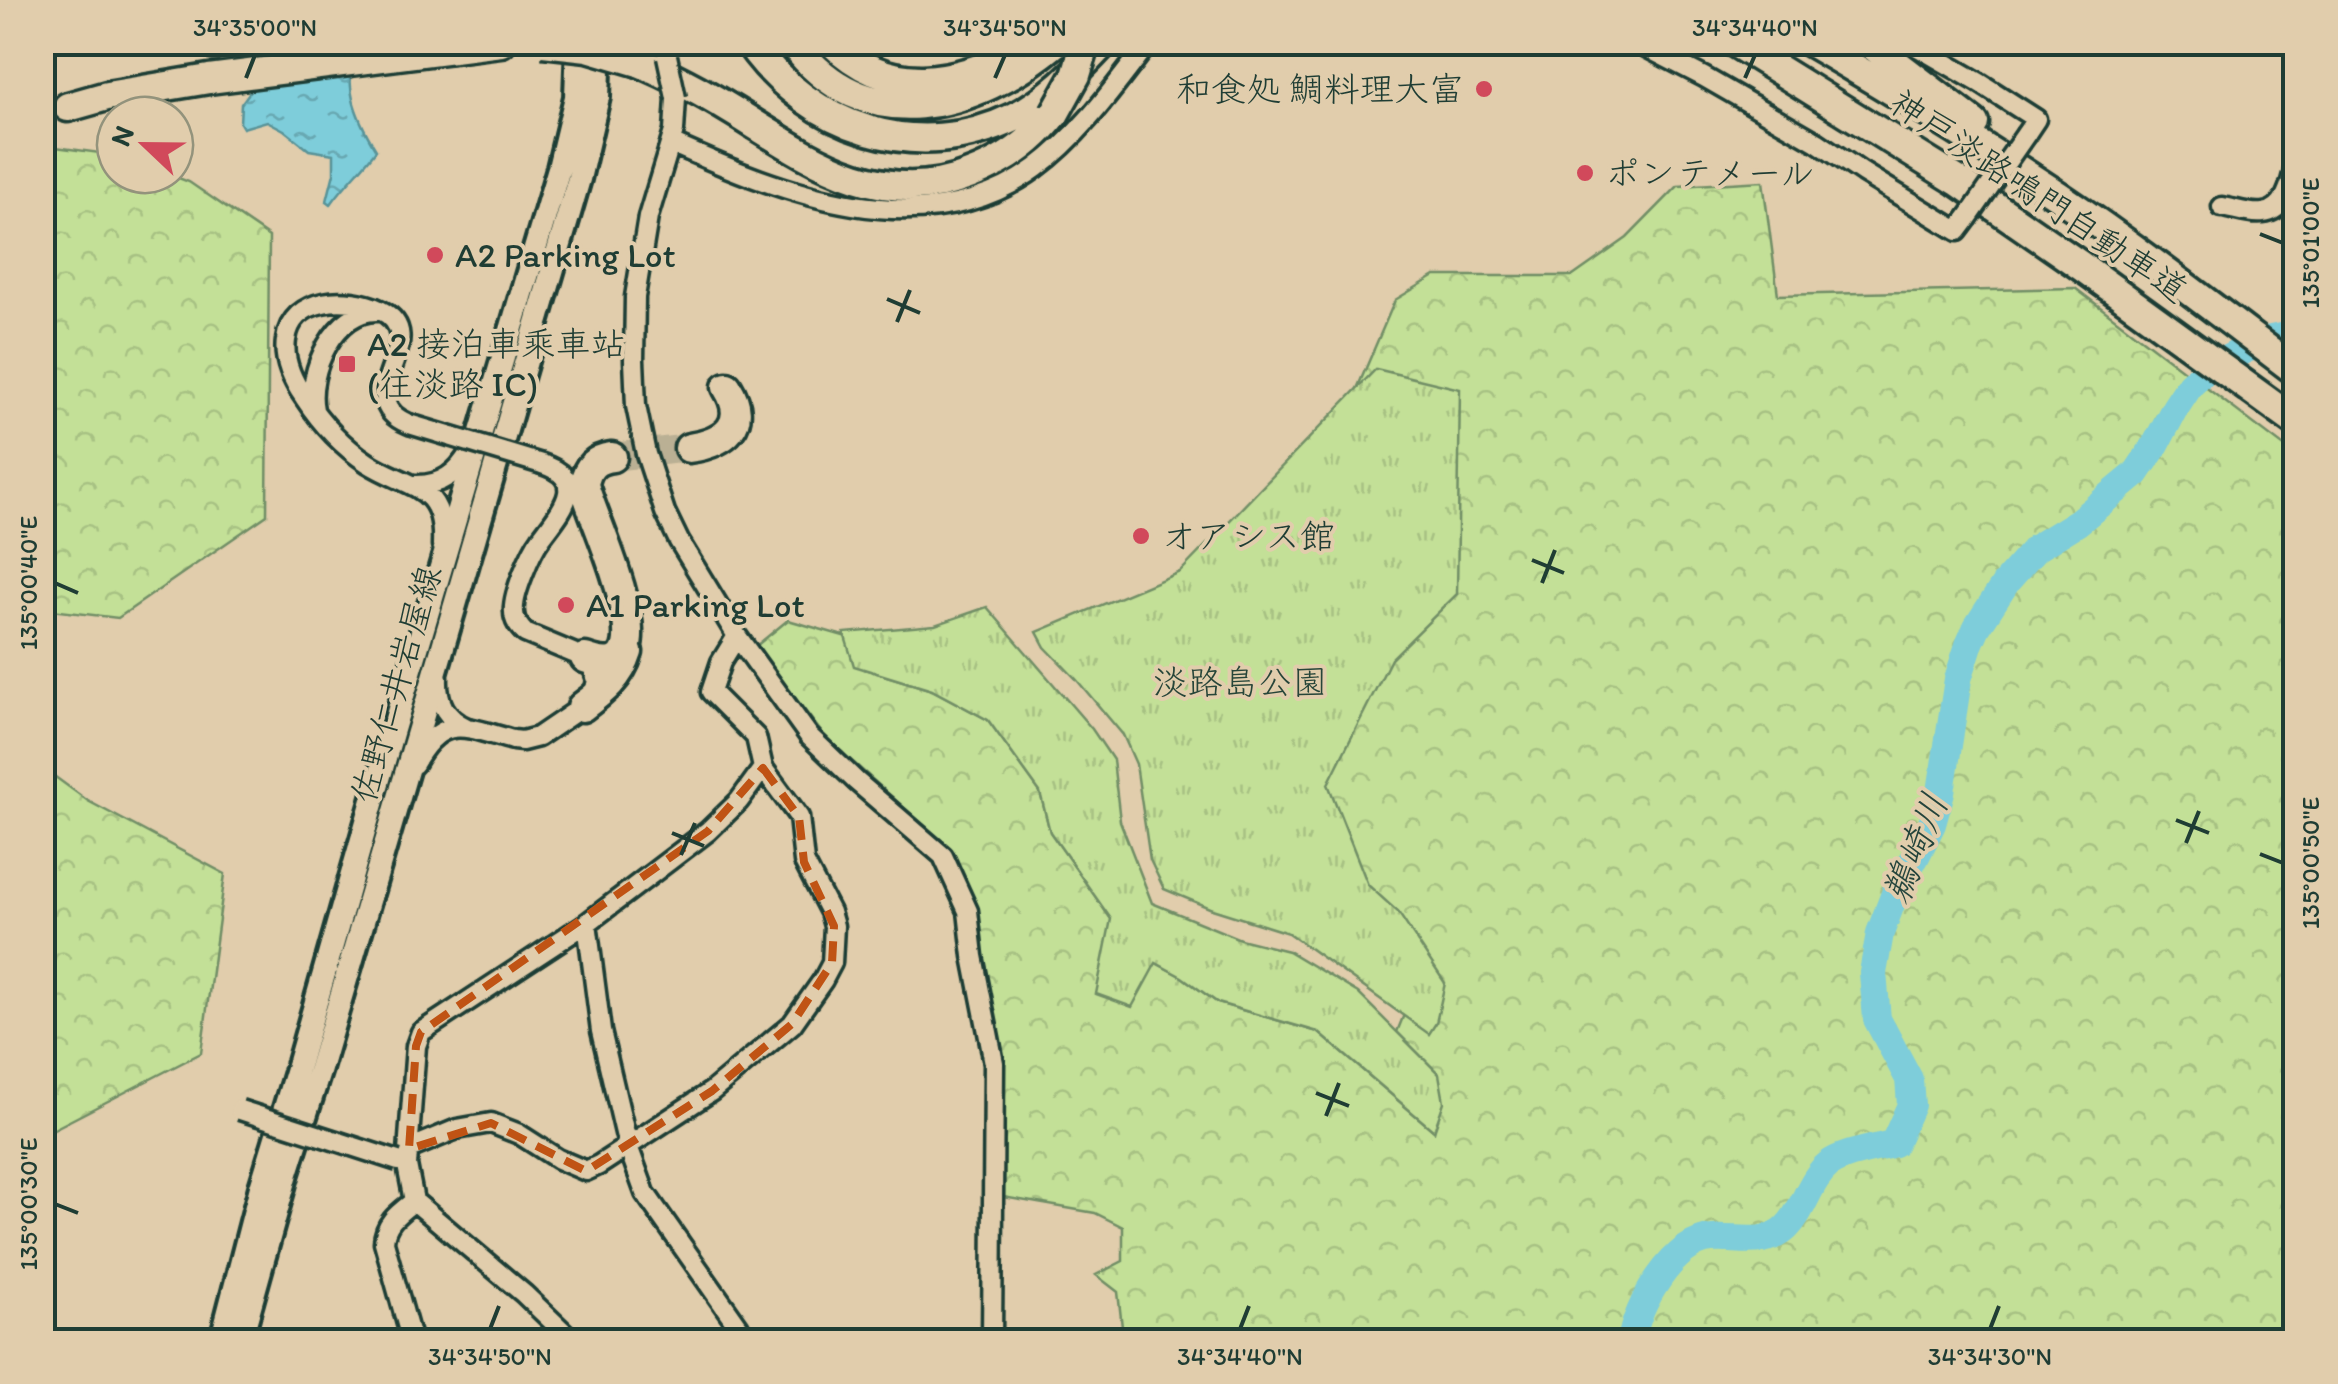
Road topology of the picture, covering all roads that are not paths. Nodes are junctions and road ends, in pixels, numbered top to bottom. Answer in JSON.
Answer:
{"nodes":[{"id":1,"x":501,"y":42,"type":"edge"},
{"id":2,"x":543,"y":42,"type":"edge"},
{"id":3,"x":578,"y":42,"type":"edge"},
{"id":4,"x":600,"y":42,"type":"edge"},
{"id":5,"x":749,"y":42,"type":"edge"},
{"id":6,"x":792,"y":42,"type":"edge"},
{"id":7,"x":832,"y":42,"type":"edge"},
{"id":8,"x":1037,"y":42,"type":"edge"},
{"id":9,"x":1056,"y":42,"type":"edge"},
{"id":10,"x":1149,"y":42,"type":"edge"},
{"id":11,"x":1636,"y":42,"type":"edge"},
{"id":12,"x":1734,"y":42,"type":"edge"},
{"id":13,"x":1810,"y":42,"type":"edge"},
{"id":14,"x":1868,"y":42,"type":"edge"},
{"id":15,"x":1909,"y":42,"type":"edge"},
{"id":16,"x":1090,"y":45,"type":"edge"},
{"id":17,"x":655,"y":53,"type":"edge"},
{"id":18,"x":68,"y":107,"type":"dead end"},
{"id":19,"x":671,"y":142,"type":"junction"},
{"id":20,"x":2296,"y":160,"type":"edge"},
{"id":21,"x":2060,"y":197,"type":"junction"},
{"id":22,"x":2222,"y":207,"type":"dead end"},
{"id":23,"x":383,"y":312,"type":"junction"},
{"id":24,"x":501,"y":368,"type":"junction"},
{"id":25,"x":2296,"y":371,"type":"edge"},
{"id":26,"x":727,"y":387,"type":"dead end"},
{"id":27,"x":314,"y":411,"type":"junction"},
{"id":28,"x":2296,"y":422,"type":"edge"},
{"id":29,"x":689,"y":448,"type":"tunnel mouth"},
{"id":30,"x":612,"y":457,"type":"dead end"},
{"id":31,"x":415,"y":485,"type":"junction"},
{"id":32,"x":435,"y":590,"type":"junction"},
{"id":33,"x":448,"y":628,"type":"junction"},
{"id":34,"x":630,"y":636,"type":"junction"},
{"id":35,"x":738,"y":636,"type":"junction"},
{"id":36,"x":586,"y":658,"type":"junction"},
{"id":37,"x":582,"y":707,"type":"junction"},
{"id":38,"x":467,"y":728,"type":"junction"},
{"id":39,"x":763,"y":768,"type":"junction"},
{"id":40,"x":386,"y":845,"type":"junction"},
{"id":41,"x":587,"y":923,"type":"junction"},
{"id":42,"x":240,"y":1110,"type":"dead end"},
{"id":43,"x":628,"y":1146,"type":"junction"},
{"id":44,"x":405,"y":1158,"type":"junction"},
{"id":45,"x":414,"y":1202,"type":"junction"},
{"id":46,"x":739,"y":1326,"type":"dead end"},
{"id":47,"x":220,"y":1342,"type":"edge"},
{"id":48,"x":240,"y":1342,"type":"edge"},
{"id":49,"x":412,"y":1342,"type":"edge"},
{"id":50,"x":574,"y":1342,"type":"edge"},
{"id":51,"x":992,"y":1342,"type":"edge"}],
"edges":[{"from":1,"to":18,"type":"highway"},
{"from":2,"to":17,"type":"highway","bridge":true},
{"from":3,"to":24,"type":"main road","name":"佐野仁井岩屋線"},
{"from":4,"to":33,"type":"main road","name":"佐野仁井岩屋線"},
{"from":5,"to":16,"type":"highway"},
{"from":6,"to":9,"type":"highway"},
{"from":7,"to":8,"type":"highway"},
{"from":10,"to":19,"type":"street"},
{"from":11,"to":15,"type":"street","bridge":true},
{"from":12,"to":28,"type":"highway","name":"神戸淡路鳴門自動車道"},
{"from":13,"to":21,"type":"highway","name":"神戸淡路鳴門自動車道"},
{"from":14,"to":21,"type":"highway"},
{"from":16,"to":17,"type":"highway","bridge":true},
{"from":17,"to":19,"type":"street","bridge":true},
{"from":19,"to":35,"type":"street"},
{"from":20,"to":22,"type":"street"},
{"from":21,"to":25,"type":"highway","name":"神戸淡路鳴門自動車道"},
{"from":23,"to":27,"type":"street"},
{"from":23,"to":27,"type":"street"},
{"from":23,"to":36,"type":"street","bridge":true},
{"from":24,"to":31,"type":"street"},
{"from":24,"to":32,"type":"main road","name":"佐野仁井岩屋線"},
{"from":26,"to":29,"type":"highway"},
{"from":27,"to":31,"type":"street"},
{"from":30,"to":34,"type":"highway"},
{"from":31,"to":32,"type":"street"},
{"from":32,"to":47,"type":"main road","name":"佐野仁井岩屋線"},
{"from":33,"to":38,"type":"street"},
{"from":33,"to":40,"type":"main road","name":"佐野仁井岩屋線"},
{"from":34,"to":36,"type":"highway"},
{"from":34,"to":37,"type":"highway"},
{"from":35,"to":39,"type":"street"},
{"from":35,"to":51,"type":"street"},
{"from":36,"to":37,"type":"street"},
{"from":37,"to":38,"type":"street"},
{"from":38,"to":40,"type":"street"},
{"from":39,"to":41,"type":"street"},
{"from":39,"to":43,"type":"street"},
{"from":40,"to":48,"type":"main road","name":"佐野仁井岩屋線"},
{"from":41,"to":43,"type":"street"},
{"from":41,"to":44,"type":"street"},
{"from":42,"to":44,"type":"street","bridge":true},
{"from":43,"to":44,"type":"street"},
{"from":43,"to":46,"type":"street"},
{"from":44,"to":45,"type":"street"},
{"from":45,"to":49,"type":"street"},
{"from":45,"to":50,"type":"street"}]}
